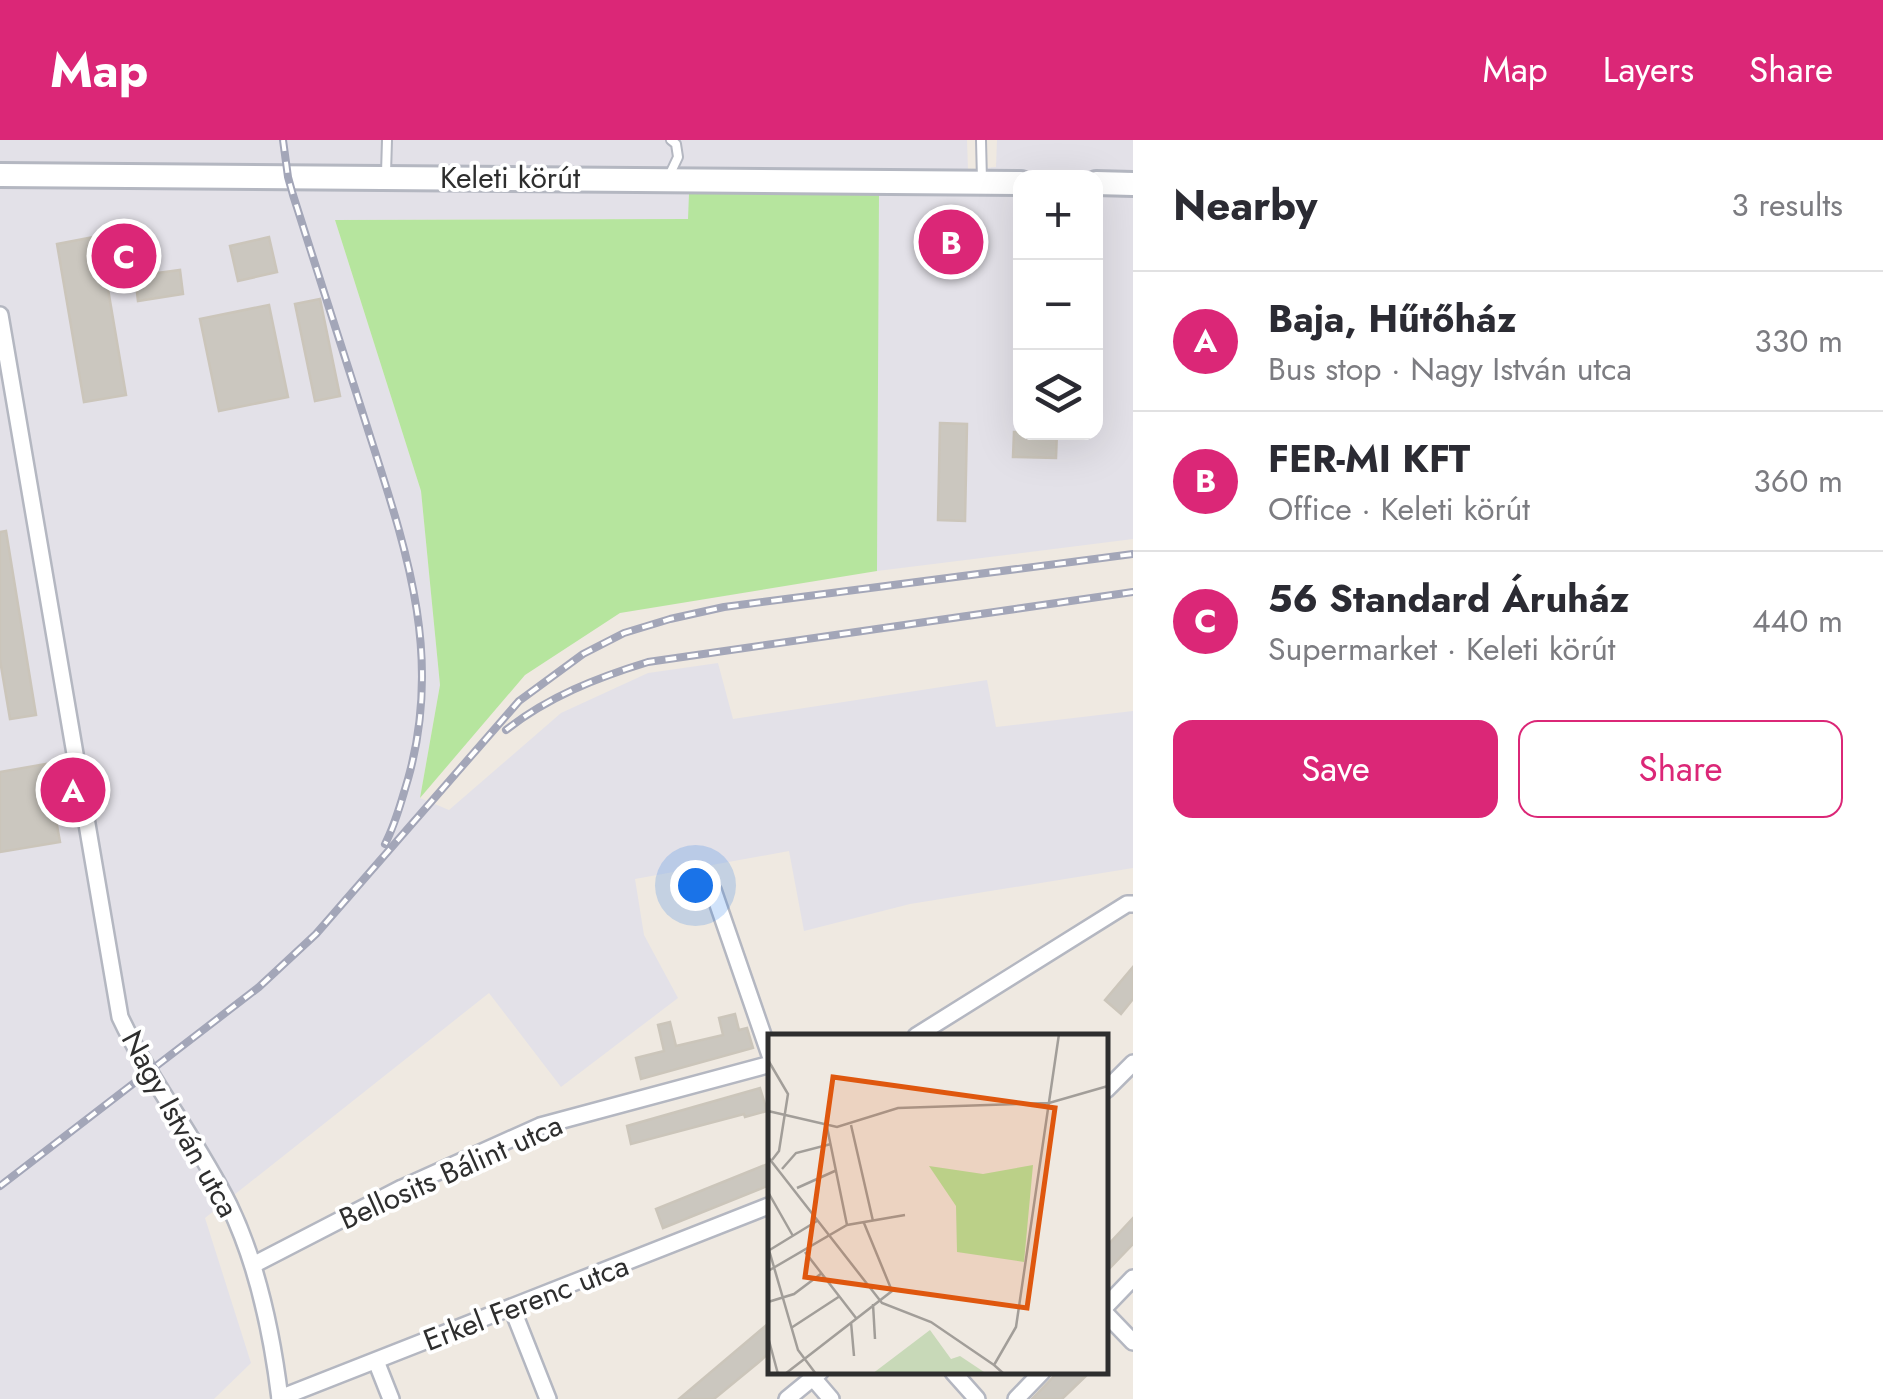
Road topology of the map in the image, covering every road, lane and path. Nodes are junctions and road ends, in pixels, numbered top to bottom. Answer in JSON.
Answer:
{"nodes":[{"id":1,"x":387,"y":140,"type":"edge"},
{"id":2,"x":671,"y":140,"type":"edge"},
{"id":3,"x":982,"y":140,"type":"edge"},
{"id":4,"x":0,"y":175,"type":"edge"},
{"id":5,"x":386,"y":178,"type":"junction"},
{"id":6,"x":668,"y":179,"type":"junction"},
{"id":7,"x":982,"y":182,"type":"junction"},
{"id":8,"x":1013,"y":183,"type":"edge"},
{"id":9,"x":1103,"y":184,"type":"edge"},
{"id":10,"x":1133,"y":184,"type":"edge"},
{"id":11,"x":0,"y":314,"type":"edge"},
{"id":12,"x":713,"y":890,"type":"dead end"},
{"id":13,"x":1133,"y":904,"type":"edge"},
{"id":14,"x":919,"y":1034,"type":"edge"},
{"id":15,"x":768,"y":1055,"type":"edge"},
{"id":16,"x":768,"y":1062,"type":"edge"},
{"id":17,"x":1133,"y":1063,"type":"edge"},
{"id":18,"x":1108,"y":1088,"type":"edge"},
{"id":19,"x":768,"y":1207,"type":"edge"},
{"id":20,"x":253,"y":1265,"type":"junction"},
{"id":21,"x":1133,"y":1278,"type":"edge"},
{"id":22,"x":1108,"y":1304,"type":"edge"},
{"id":23,"x":512,"y":1308,"type":"junction"},
{"id":24,"x":1108,"y":1316,"type":"edge"},
{"id":25,"x":1133,"y":1342,"type":"edge"},
{"id":26,"x":376,"y":1361,"type":"junction"},
{"id":27,"x":956,"y":1374,"type":"edge"},
{"id":28,"x":1040,"y":1374,"type":"edge"},
{"id":29,"x":817,"y":1375,"type":"edge"},
{"id":30,"x":280,"y":1398,"type":"edge"},
{"id":31,"x":391,"y":1399,"type":"edge"},
{"id":32,"x":548,"y":1399,"type":"edge"},
{"id":33,"x":788,"y":1399,"type":"edge"},
{"id":34,"x":831,"y":1399,"type":"edge"},
{"id":35,"x":977,"y":1399,"type":"edge"},
{"id":36,"x":1016,"y":1399,"type":"edge"}],
"edges":[{"from":1,"to":5,"type":"lane"},
{"from":2,"to":6,"type":"lane"},
{"from":3,"to":7,"type":"lane"},
{"from":4,"to":5,"type":"main road","name":"Keleti körút"},
{"from":5,"to":6,"type":"main road","name":"Keleti körút"},
{"from":6,"to":7,"type":"main road","name":"Keleti körút"},
{"from":7,"to":8,"type":"main road","name":"Keleti körút"},
{"from":9,"to":10,"type":"main road"},
{"from":11,"to":20,"type":"street","name":"Nagy István utca"},
{"from":12,"to":15,"type":"street"},
{"from":13,"to":14,"type":"street"},
{"from":16,"to":20,"type":"street","name":"Bellosits Bálint utca"},
{"from":17,"to":18,"type":"street"},
{"from":19,"to":23,"type":"street","name":"Erkel Ferenc utca"},
{"from":20,"to":30,"type":"street","name":"Nagy István utca"},
{"from":21,"to":22,"type":"street"},
{"from":23,"to":26,"type":"street","name":"Erkel Ferenc utca"},
{"from":23,"to":32,"type":"street"},
{"from":24,"to":25,"type":"street"},
{"from":26,"to":30,"type":"street","name":"Erkel Ferenc utca"},
{"from":26,"to":31,"type":"street"},
{"from":27,"to":35,"type":"street"},
{"from":28,"to":36,"type":"street"},
{"from":29,"to":33,"type":"street"},
{"from":29,"to":34,"type":"street"}]}
